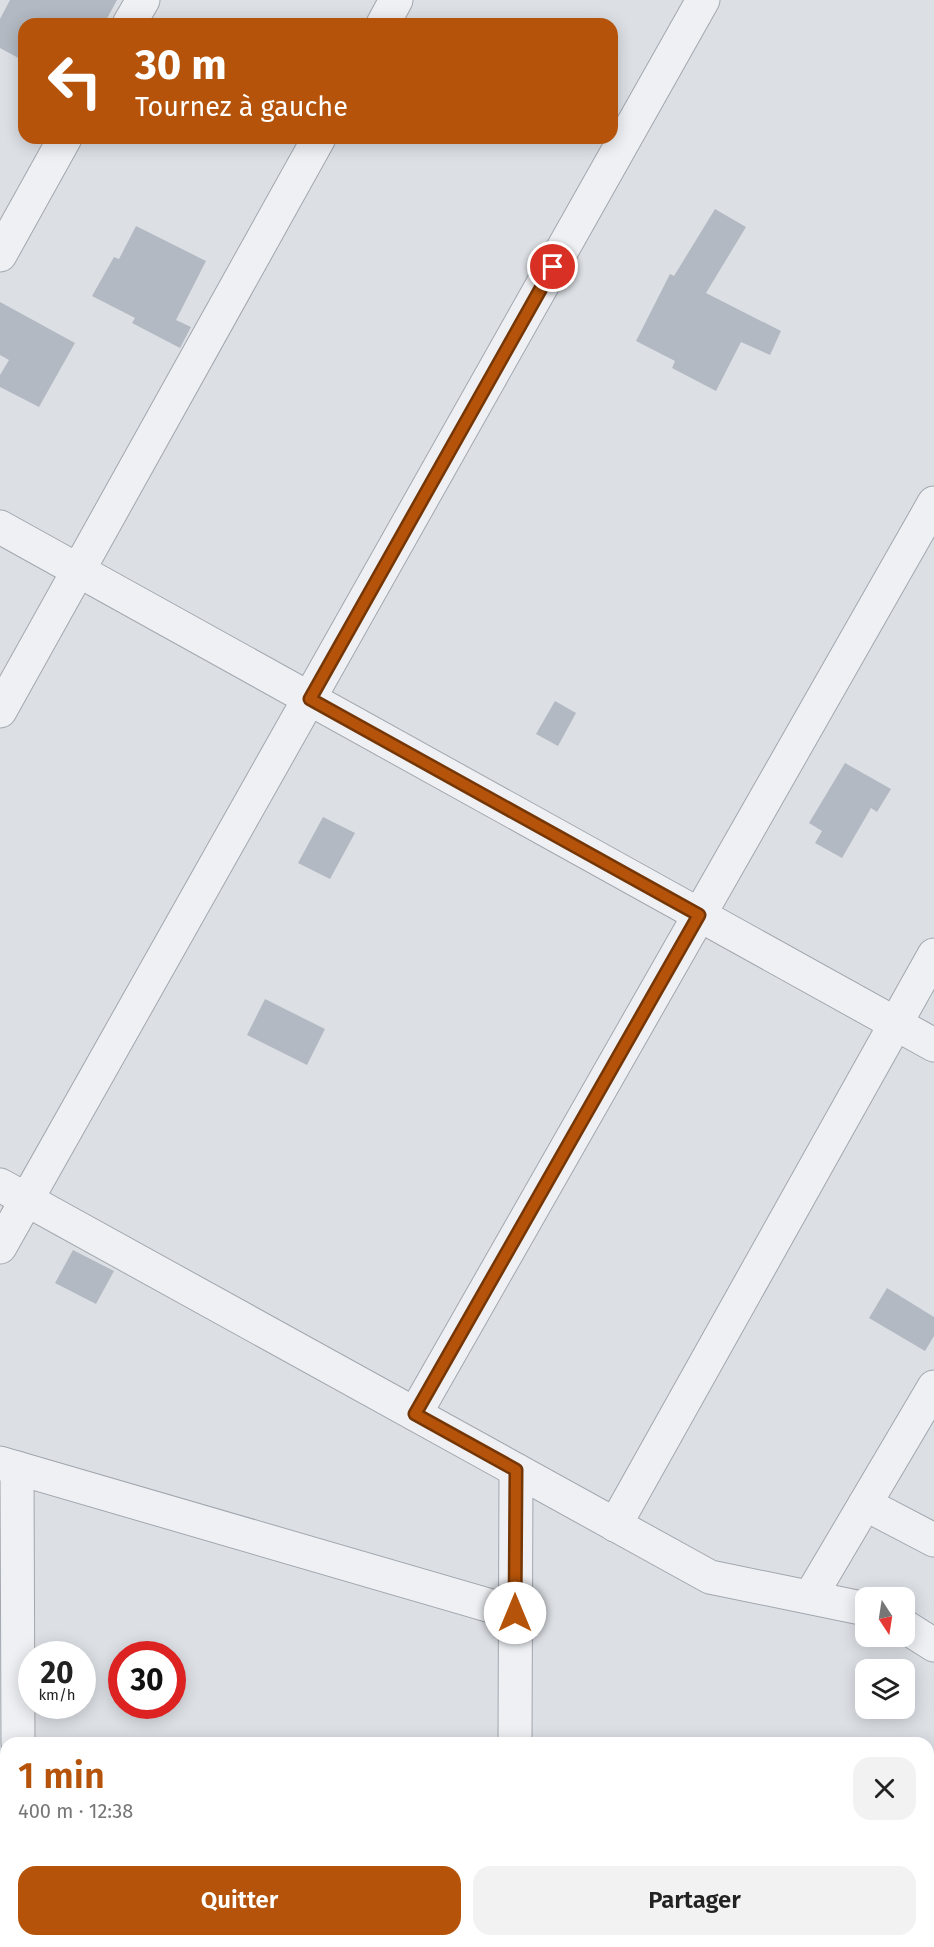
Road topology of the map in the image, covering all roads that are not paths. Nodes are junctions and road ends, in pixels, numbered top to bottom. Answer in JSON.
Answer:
{"nodes":[{"id":1,"x":142,"y":0,"type":"edge"},
{"id":2,"x":396,"y":0,"type":"edge"},
{"id":3,"x":703,"y":0,"type":"edge"},
{"id":4,"x":132,"y":18,"type":"edge"},
{"id":5,"x":386,"y":18,"type":"edge"},
{"id":6,"x":62,"y":144,"type":"edge"},
{"id":7,"x":316,"y":144,"type":"edge"},
{"id":8,"x":0,"y":255,"type":"edge"},
{"id":9,"x":934,"y":503,"type":"edge"},
{"id":10,"x":0,"y":527,"type":"edge"},
{"id":11,"x":78,"y":570,"type":"junction"},
{"id":12,"x":310,"y":699,"type":"junction"},
{"id":13,"x":0,"y":711,"type":"edge"},
{"id":14,"x":699,"y":915,"type":"junction"},
{"id":15,"x":934,"y":955,"type":"edge"},
{"id":16,"x":896,"y":1024,"type":"junction"},
{"id":17,"x":934,"y":1045,"type":"edge"},
{"id":18,"x":14,"y":1192,"type":"edge"},
{"id":19,"x":0,"y":1247,"type":"edge"},
{"id":20,"x":934,"y":1387,"type":"edge"},
{"id":21,"x":415,"y":1414,"type":"junction"},
{"id":22,"x":9,"y":1466,"type":"edge"},
{"id":23,"x":516,"y":1470,"type":"junction"},
{"id":24,"x":865,"y":1504,"type":"junction"},
{"id":25,"x":615,"y":1525,"type":"junction"},
{"id":26,"x":934,"y":1540,"type":"edge"},
{"id":27,"x":810,"y":1598,"type":"junction"},
{"id":28,"x":855,"y":1607,"type":"edge"},
{"id":29,"x":515,"y":1613,"type":"junction"},
{"id":30,"x":915,"y":1633,"type":"edge"},
{"id":31,"x":934,"y":1645,"type":"edge"},
{"id":32,"x":18,"y":1737,"type":"edge"},
{"id":33,"x":515,"y":1737,"type":"edge"}],
"edges":[{"from":1,"to":4,"type":"street"},
{"from":2,"to":5,"type":"street"},
{"from":3,"to":12,"type":"street"},
{"from":6,"to":8,"type":"street"},
{"from":7,"to":11,"type":"street"},
{"from":9,"to":14,"type":"street"},
{"from":10,"to":11,"type":"street"},
{"from":11,"to":12,"type":"street"},
{"from":11,"to":13,"type":"street"},
{"from":12,"to":14,"type":"street"},
{"from":12,"to":18,"type":"street"},
{"from":14,"to":16,"type":"street"},
{"from":14,"to":21,"type":"street"},
{"from":15,"to":16,"type":"street"},
{"from":16,"to":17,"type":"street"},
{"from":16,"to":25,"type":"street"},
{"from":18,"to":19,"type":"street"},
{"from":18,"to":21,"type":"street"},
{"from":20,"to":24,"type":"street"},
{"from":21,"to":23,"type":"street"},
{"from":22,"to":29,"type":"street"},
{"from":22,"to":32,"type":"street"},
{"from":23,"to":25,"type":"street"},
{"from":23,"to":29,"type":"street"},
{"from":24,"to":26,"type":"street"},
{"from":24,"to":27,"type":"street"},
{"from":25,"to":27,"type":"street"},
{"from":27,"to":28,"type":"street"},
{"from":29,"to":33,"type":"street"},
{"from":30,"to":31,"type":"street"}]}
